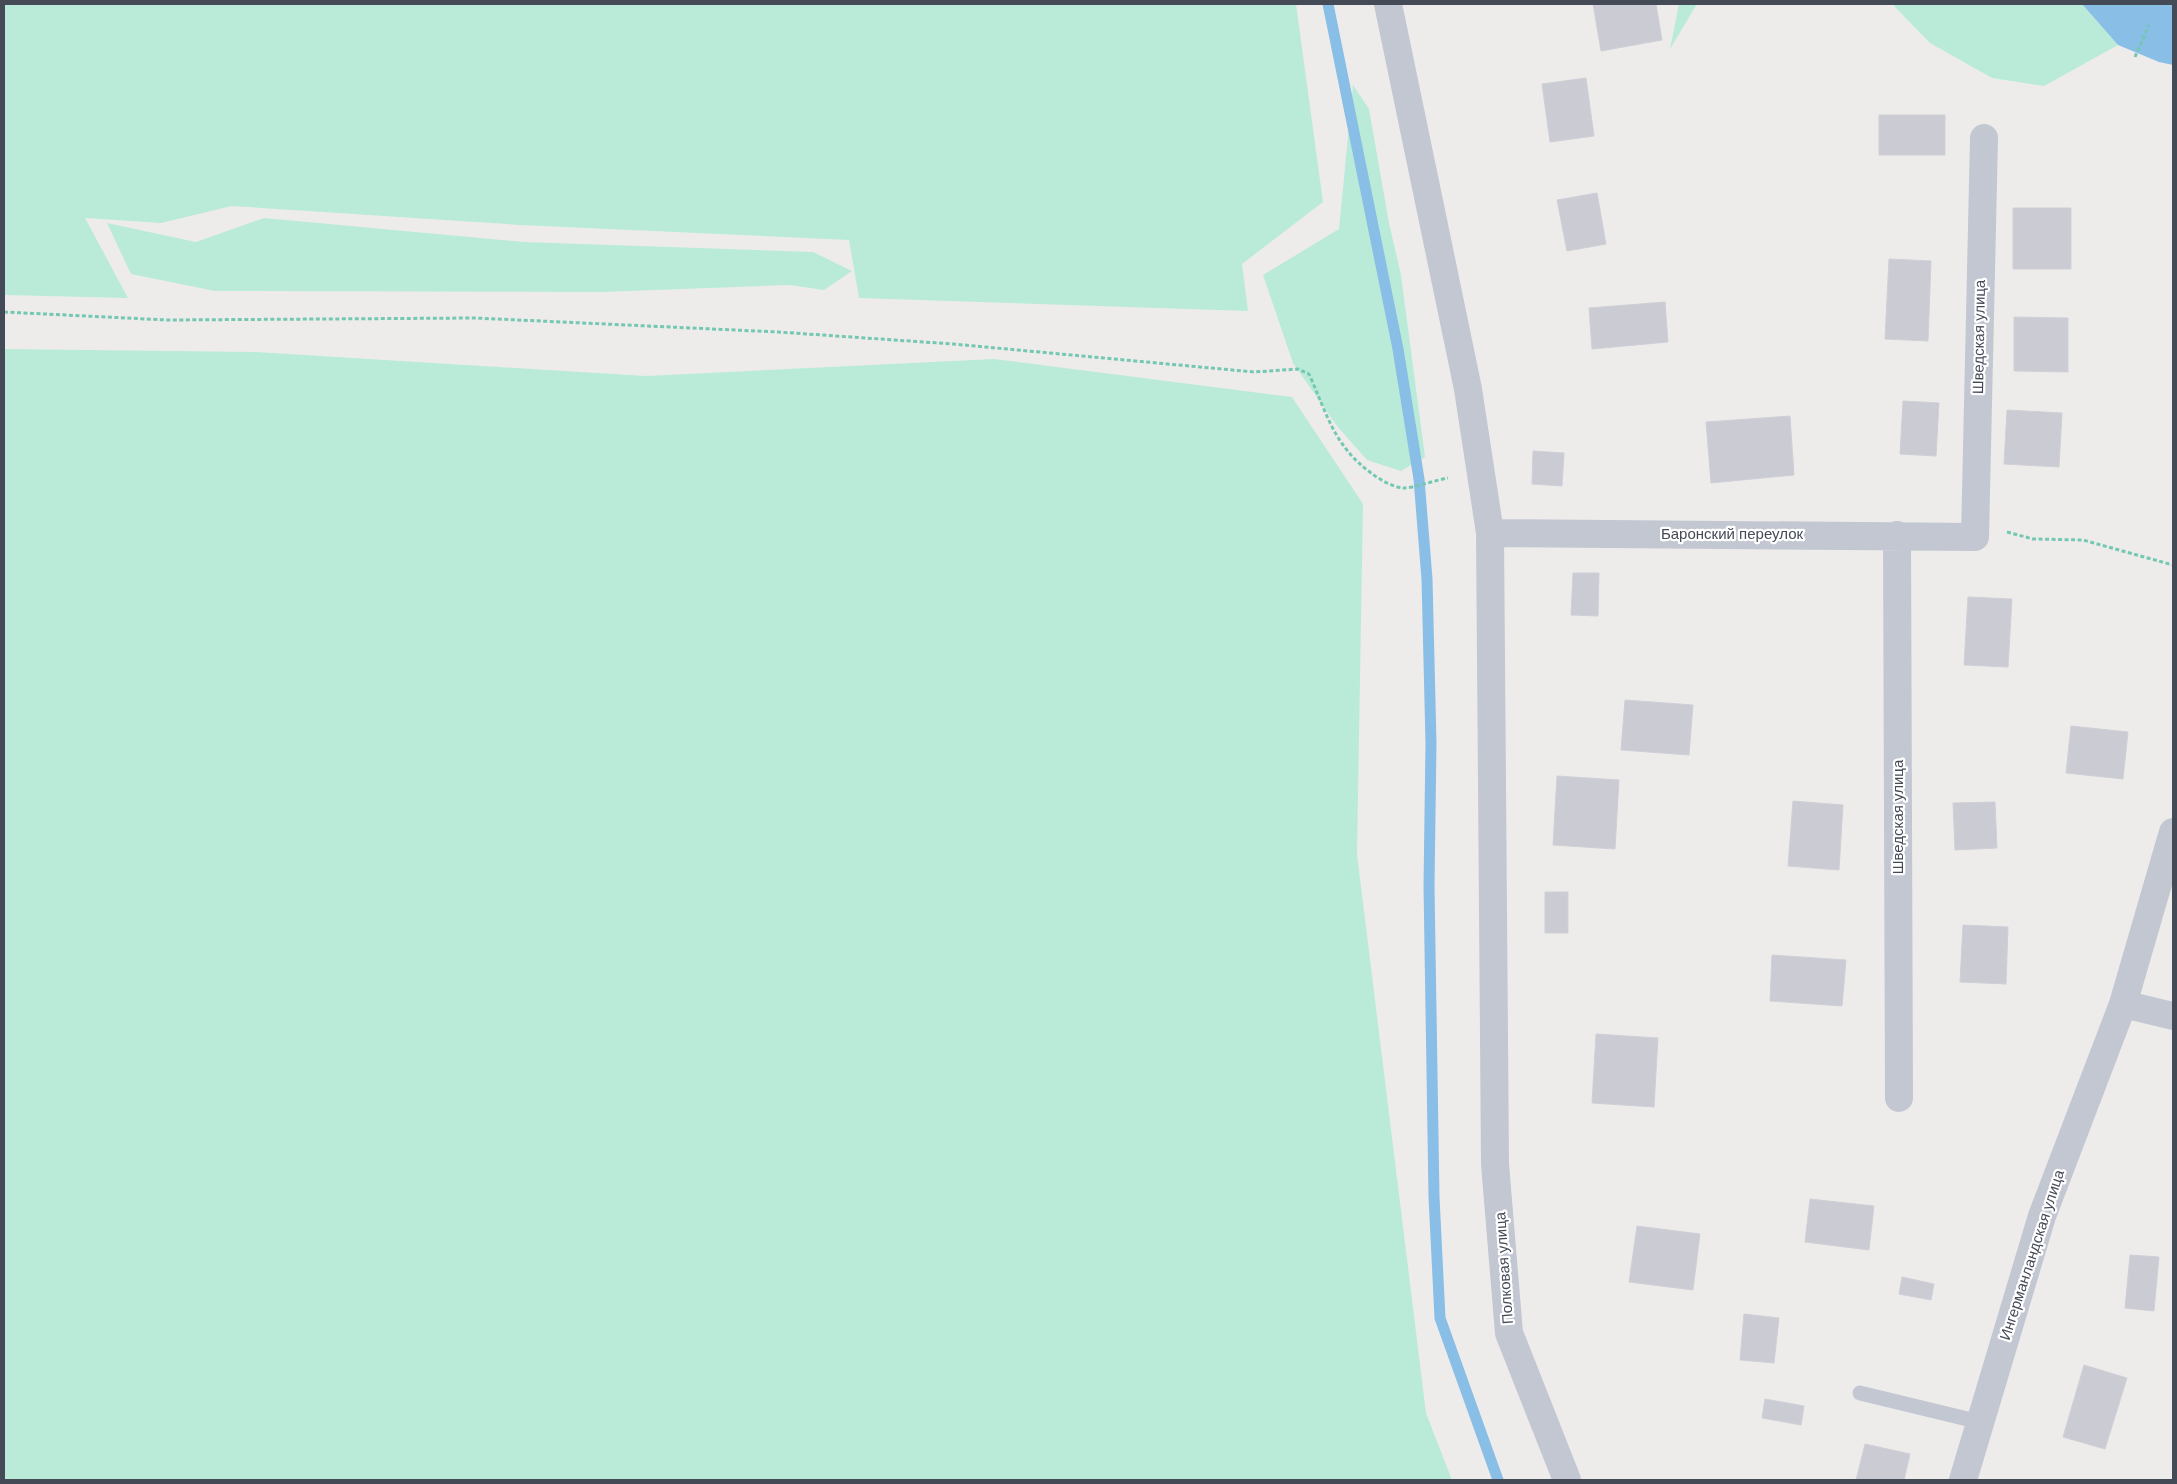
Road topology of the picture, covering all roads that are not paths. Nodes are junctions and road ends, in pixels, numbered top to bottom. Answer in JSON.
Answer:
{"nodes":[{"id":1,"x":1388,"y":4,"type":"edge"},
{"id":2,"x":1984,"y":138,"type":"dead end"},
{"id":3,"x":1490,"y":533,"type":"junction"},
{"id":4,"x":1897,"y":535,"type":"junction"},
{"id":5,"x":1975,"y":537,"type":"joint"},
{"id":6,"x":2173,"y":832,"type":"edge"},
{"id":7,"x":2123,"y":1004,"type":"junction"},
{"id":8,"x":2173,"y":1016,"type":"edge"},
{"id":9,"x":1899,"y":1098,"type":"dead end"},
{"id":10,"x":1860,"y":1393,"type":"dead end"},
{"id":11,"x":1980,"y":1422,"type":"junction"},
{"id":12,"x":1567,"y":1480,"type":"edge"},
{"id":13,"x":1963,"y":1480,"type":"edge"}],
"edges":[{"from":1,"to":3,"type":"street","name":"Полковая улица"},
{"from":2,"to":5,"type":"street","name":"Шведская улица"},
{"from":3,"to":4,"type":"street","name":"Баронский переулок"},
{"from":3,"to":12,"type":"street","name":"Полковая улица"},
{"from":4,"to":5,"type":"street","name":"Баронский переулок"},
{"from":4,"to":9,"type":"street","name":"Шведская улица"},
{"from":6,"to":7,"type":"street","name":"Ингерманландская улица"},
{"from":7,"to":8,"type":"street"},
{"from":7,"to":11,"type":"street","name":"Ингерманландская улица"},
{"from":10,"to":11,"type":"lane"},
{"from":11,"to":13,"type":"street","name":"Ингерманландская улица"}]}
